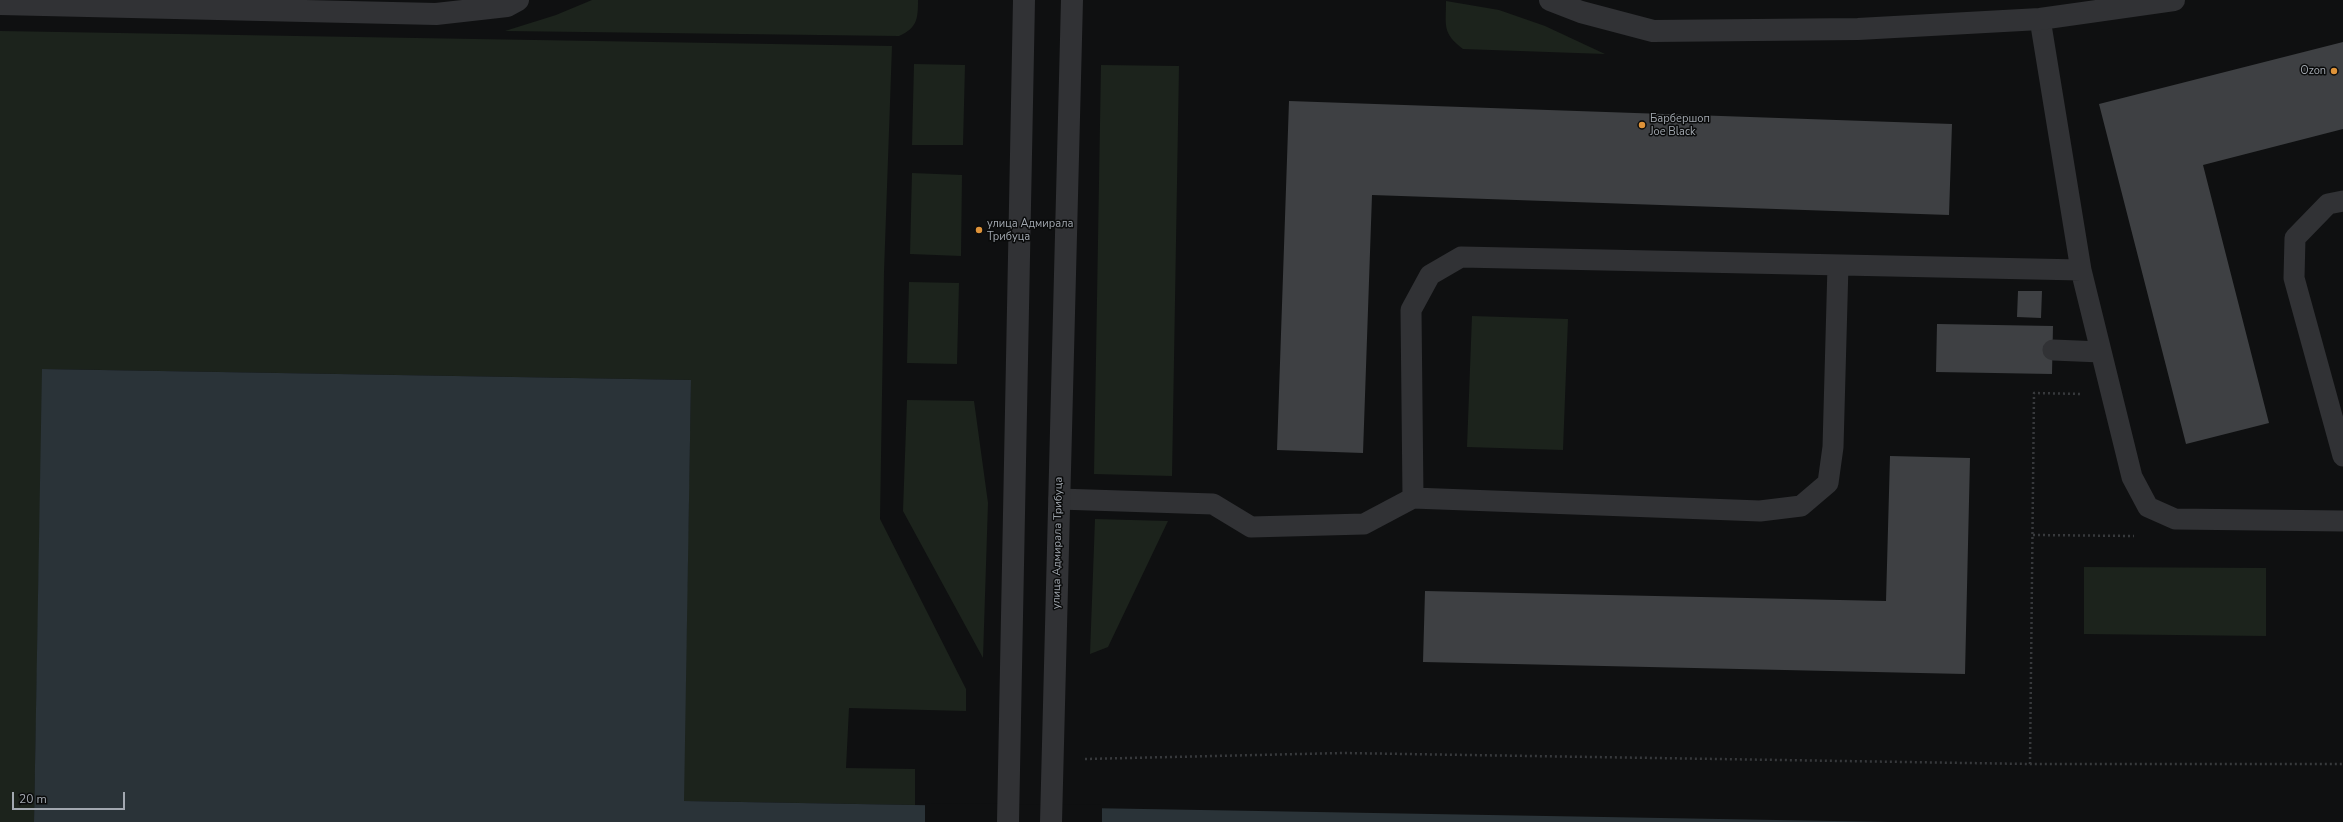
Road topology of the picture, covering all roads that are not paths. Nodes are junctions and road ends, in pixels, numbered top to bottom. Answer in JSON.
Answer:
{"nodes":[{"id":1,"x":518,"y":0,"type":"edge"},
{"id":2,"x":1024,"y":0,"type":"edge"},
{"id":3,"x":1072,"y":0,"type":"edge"},
{"id":4,"x":1550,"y":0,"type":"edge"},
{"id":5,"x":2174,"y":0,"type":"edge"},
{"id":6,"x":0,"y":4,"type":"edge"},
{"id":7,"x":2040,"y":18,"type":"junction"},
{"id":8,"x":2343,"y":201,"type":"edge"},
{"id":9,"x":1838,"y":265,"type":"junction"},
{"id":10,"x":2081,"y":270,"type":"junction"},
{"id":11,"x":2053,"y":350,"type":"dead end"},
{"id":12,"x":2101,"y":352,"type":"junction"},
{"id":13,"x":2343,"y":456,"type":"edge"},
{"id":14,"x":1413,"y":498,"type":"junction"},
{"id":15,"x":1059,"y":499,"type":"junction"},
{"id":16,"x":2343,"y":521,"type":"edge"},
{"id":17,"x":1008,"y":822,"type":"edge"},
{"id":18,"x":1051,"y":822,"type":"edge"}],
"edges":[{"from":1,"to":6,"type":"street"},
{"from":2,"to":17,"type":"street"},
{"from":3,"to":15,"type":"street","name":"улица Адмирала Трибуца"},
{"from":4,"to":7,"type":"street"},
{"from":5,"to":7,"type":"street"},
{"from":7,"to":10,"type":"lane"},
{"from":8,"to":13,"type":"lane"},
{"from":9,"to":10,"type":"lane"},
{"from":9,"to":14,"type":"lane"},
{"from":9,"to":14,"type":"lane"},
{"from":10,"to":12,"type":"lane"},
{"from":11,"to":12,"type":"lane"},
{"from":12,"to":16,"type":"lane"},
{"from":14,"to":15,"type":"lane"},
{"from":15,"to":18,"type":"street","name":"улица Адмирала Трибуца"}]}
